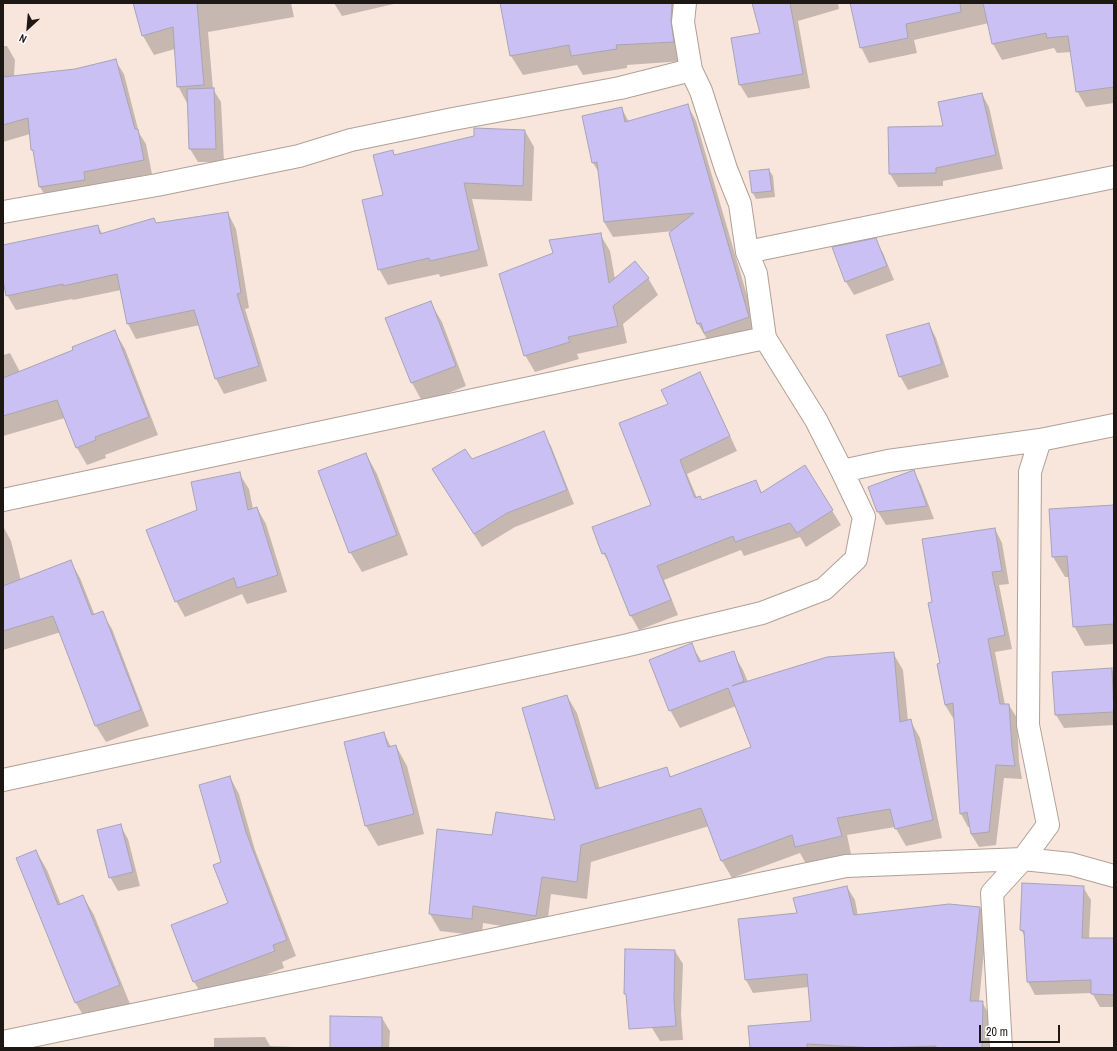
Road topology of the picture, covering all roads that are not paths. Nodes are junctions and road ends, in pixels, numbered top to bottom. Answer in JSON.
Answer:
{"nodes":[{"id":1,"x":685,"y":3,"type":"edge"},
{"id":2,"x":691,"y":70,"type":"junction"},
{"id":3,"x":1114,"y":177,"type":"edge"},
{"id":4,"x":3,"y":212,"type":"edge"},
{"id":5,"x":747,"y":252,"type":"junction"},
{"id":6,"x":766,"y":338,"type":"junction"},
{"id":7,"x":1114,"y":425,"type":"edge"},
{"id":8,"x":1040,"y":440,"type":"junction"},
{"id":9,"x":842,"y":471,"type":"junction"},
{"id":10,"x":3,"y":500,"type":"edge"},
{"id":11,"x":3,"y":780,"type":"edge"},
{"id":12,"x":1023,"y":859,"type":"junction"},
{"id":13,"x":1114,"y":876,"type":"edge"},
{"id":14,"x":3,"y":1042,"type":"edge"},
{"id":15,"x":1001,"y":1048,"type":"edge"}],
"edges":[{"from":1,"to":2,"type":"street"},
{"from":2,"to":4,"type":"street"},
{"from":2,"to":5,"type":"street"},
{"from":3,"to":5,"type":"street"},
{"from":5,"to":6,"type":"street"},
{"from":6,"to":9,"type":"street"},
{"from":6,"to":10,"type":"street"},
{"from":7,"to":8,"type":"street"},
{"from":8,"to":9,"type":"street"},
{"from":8,"to":12,"type":"street"},
{"from":9,"to":11,"type":"street"},
{"from":12,"to":13,"type":"street"},
{"from":12,"to":14,"type":"street"},
{"from":12,"to":15,"type":"street"}]}
